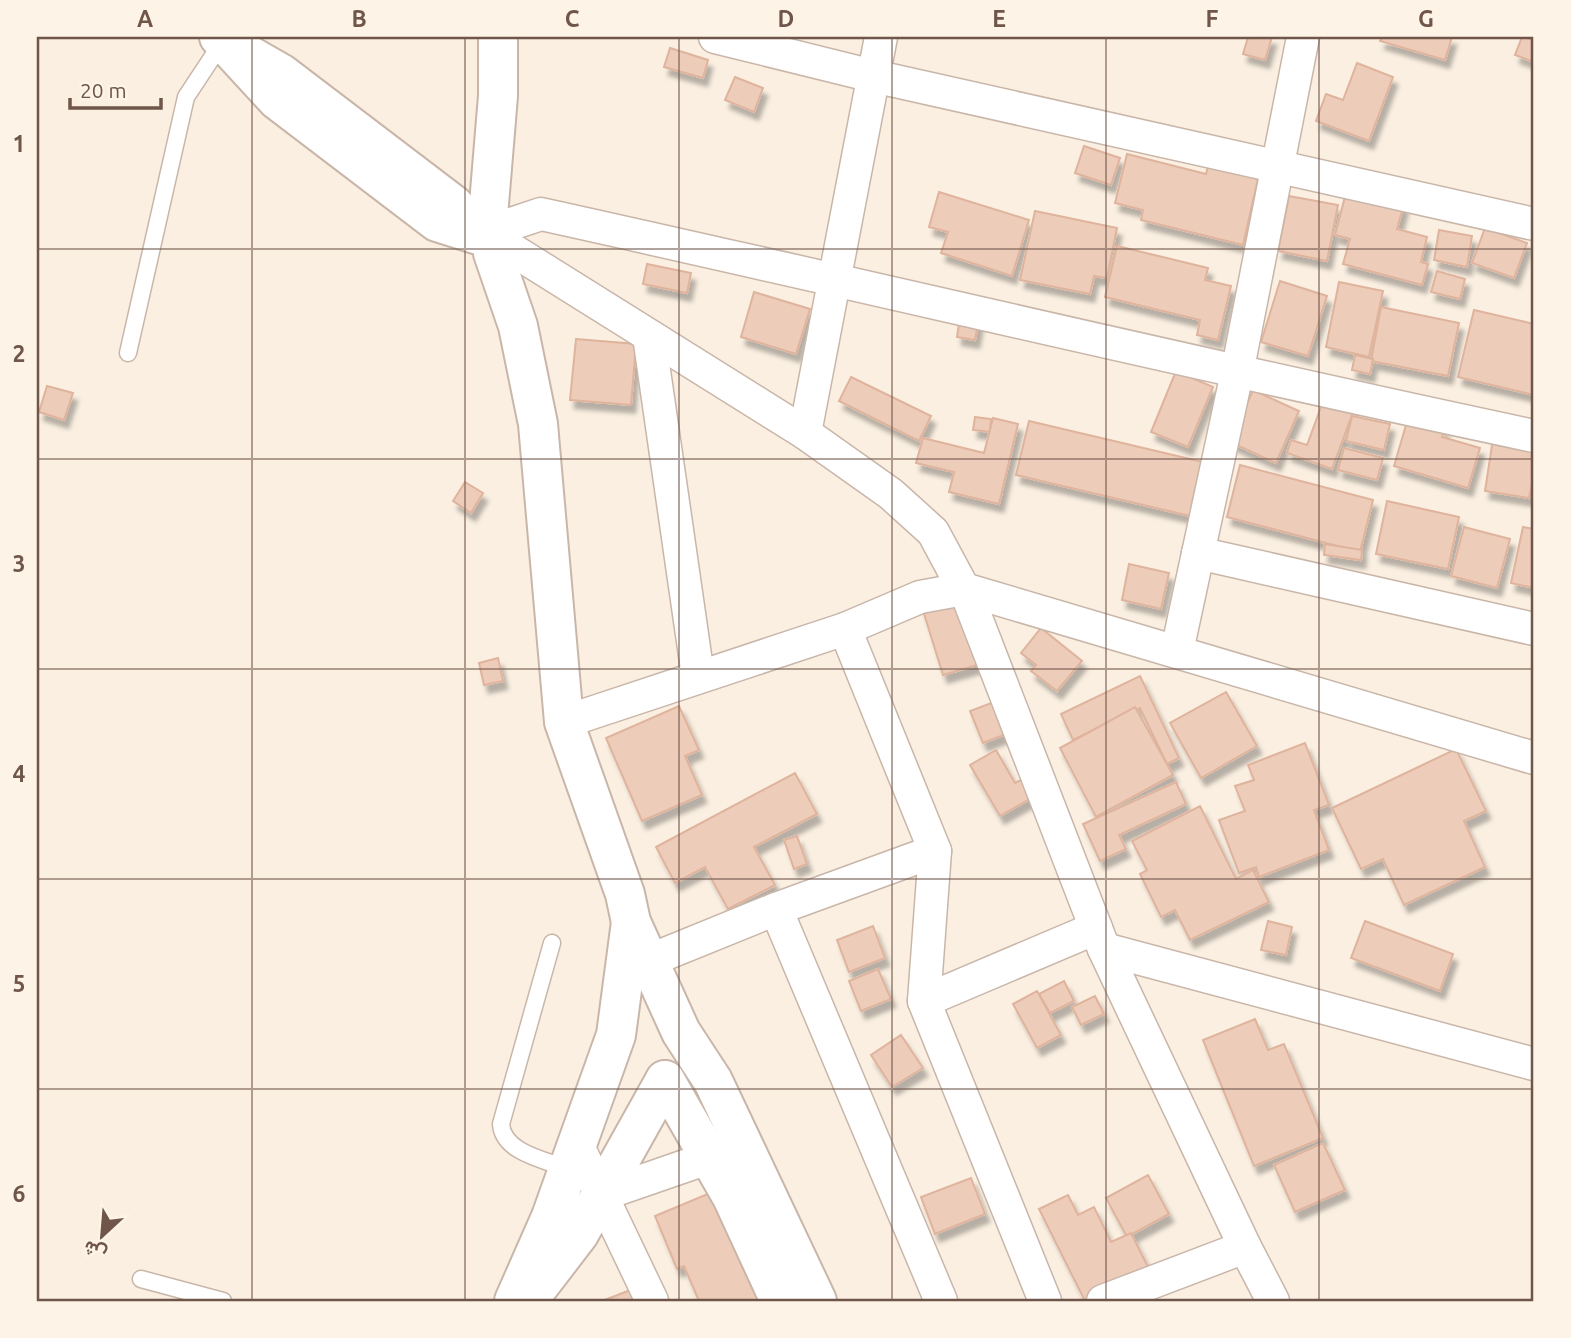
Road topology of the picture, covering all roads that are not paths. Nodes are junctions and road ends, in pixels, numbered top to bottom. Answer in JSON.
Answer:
{"nodes":[{"id":1,"x":498,"y":37,"type":"edge"},
{"id":2,"x":715,"y":37,"type":"edge"},
{"id":3,"x":881,"y":37,"type":"edge"},
{"id":4,"x":1303,"y":37,"type":"edge"},
{"id":5,"x":221,"y":38,"type":"edge"},
{"id":6,"x":873,"y":76,"type":"junction"},
{"id":7,"x":1278,"y":165,"type":"junction"},
{"id":8,"x":1534,"y":224,"type":"edge"},
{"id":9,"x":491,"y":238,"type":"junction"},
{"id":10,"x":834,"y":279,"type":"junction"},
{"id":11,"x":649,"y":336,"type":"junction"},
{"id":12,"x":128,"y":354,"type":"dead end"},
{"id":13,"x":1237,"y":373,"type":"junction"},
{"id":14,"x":805,"y":433,"type":"junction"},
{"id":15,"x":1534,"y":436,"type":"edge"},
{"id":16,"x":1198,"y":553,"type":"junction"},
{"id":17,"x":964,"y":589,"type":"junction"},
{"id":18,"x":845,"y":629,"type":"junction"},
{"id":19,"x":1534,"y":629,"type":"edge"},
{"id":20,"x":1177,"y":651,"type":"junction"},
{"id":21,"x":698,"y":676,"type":"junction"},
{"id":22,"x":564,"y":722,"type":"junction"},
{"id":23,"x":1534,"y":758,"type":"edge"},
{"id":24,"x":935,"y":851,"type":"junction"},
{"id":25,"x":776,"y":909,"type":"junction"},
{"id":26,"x":631,"y":922,"type":"junction"},
{"id":27,"x":1100,"y":938,"type":"junction"},
{"id":28,"x":552,"y":943,"type":"dead end"},
{"id":29,"x":648,"y":961,"type":"junction"},
{"id":30,"x":925,"y":1001,"type":"junction"},
{"id":31,"x":681,"y":1032,"type":"junction"},
{"id":32,"x":616,"y":1035,"type":"junction"},
{"id":33,"x":1534,"y":1063,"type":"edge"},
{"id":34,"x":665,"y":1080,"type":"junction"},
{"id":35,"x":573,"y":1157,"type":"junction"},
{"id":36,"x":711,"y":1157,"type":"junction"},
{"id":37,"x":601,"y":1195,"type":"junction"},
{"id":38,"x":1245,"y":1247,"type":"junction"},
{"id":39,"x":141,"y":1279,"type":"dead end"},
{"id":40,"x":223,"y":1301,"type":"edge"},
{"id":41,"x":514,"y":1301,"type":"edge"},
{"id":42,"x":527,"y":1301,"type":"edge"},
{"id":43,"x":652,"y":1301,"type":"edge"},
{"id":44,"x":780,"y":1301,"type":"edge"},
{"id":45,"x":817,"y":1301,"type":"edge"},
{"id":46,"x":942,"y":1301,"type":"edge"},
{"id":47,"x":1045,"y":1301,"type":"edge"},
{"id":48,"x":1103,"y":1301,"type":"edge"},
{"id":49,"x":1273,"y":1301,"type":"edge"}],
"edges":[{"from":1,"to":9,"type":"street"},
{"from":2,"to":6,"type":"street"},
{"from":3,"to":6,"type":"street"},
{"from":4,"to":7,"type":"street"},
{"from":5,"to":9,"type":"street"},
{"from":5,"to":12,"type":"lane"},
{"from":6,"to":7,"type":"street"},
{"from":6,"to":10,"type":"street"},
{"from":7,"to":8,"type":"street"},
{"from":7,"to":13,"type":"street"},
{"from":9,"to":10,"type":"street"},
{"from":9,"to":11,"type":"street"},
{"from":9,"to":22,"type":"street"},
{"from":10,"to":13,"type":"street"},
{"from":10,"to":14,"type":"street"},
{"from":11,"to":14,"type":"street"},
{"from":11,"to":21,"type":"street"},
{"from":13,"to":15,"type":"street"},
{"from":13,"to":16,"type":"street"},
{"from":14,"to":17,"type":"street"},
{"from":16,"to":19,"type":"street"},
{"from":16,"to":20,"type":"street"},
{"from":17,"to":18,"type":"street"},
{"from":17,"to":20,"type":"street"},
{"from":17,"to":27,"type":"street"},
{"from":18,"to":21,"type":"street"},
{"from":18,"to":24,"type":"street"},
{"from":20,"to":23,"type":"street"},
{"from":21,"to":22,"type":"street"},
{"from":22,"to":26,"type":"street"},
{"from":24,"to":25,"type":"street"},
{"from":24,"to":30,"type":"street"},
{"from":25,"to":29,"type":"street"},
{"from":25,"to":46,"type":"street"},
{"from":26,"to":29,"type":"street"},
{"from":26,"to":32,"type":"street"},
{"from":27,"to":30,"type":"street"},
{"from":27,"to":33,"type":"street"},
{"from":27,"to":38,"type":"street"},
{"from":28,"to":35,"type":"lane"},
{"from":29,"to":31,"type":"street"},
{"from":30,"to":47,"type":"street"},
{"from":31,"to":32,"type":"street"},
{"from":31,"to":34,"type":"street"},
{"from":31,"to":45,"type":"street"},
{"from":32,"to":34,"type":"street"},
{"from":32,"to":35,"type":"street"},
{"from":34,"to":36,"type":"street"},
{"from":34,"to":37,"type":"street"},
{"from":35,"to":37,"type":"street"},
{"from":35,"to":41,"type":"street"},
{"from":36,"to":37,"type":"street"},
{"from":36,"to":44,"type":"street"},
{"from":37,"to":42,"type":"street"},
{"from":37,"to":43,"type":"street"},
{"from":38,"to":48,"type":"street"},
{"from":38,"to":49,"type":"street"},
{"from":39,"to":40,"type":"lane"}]}
